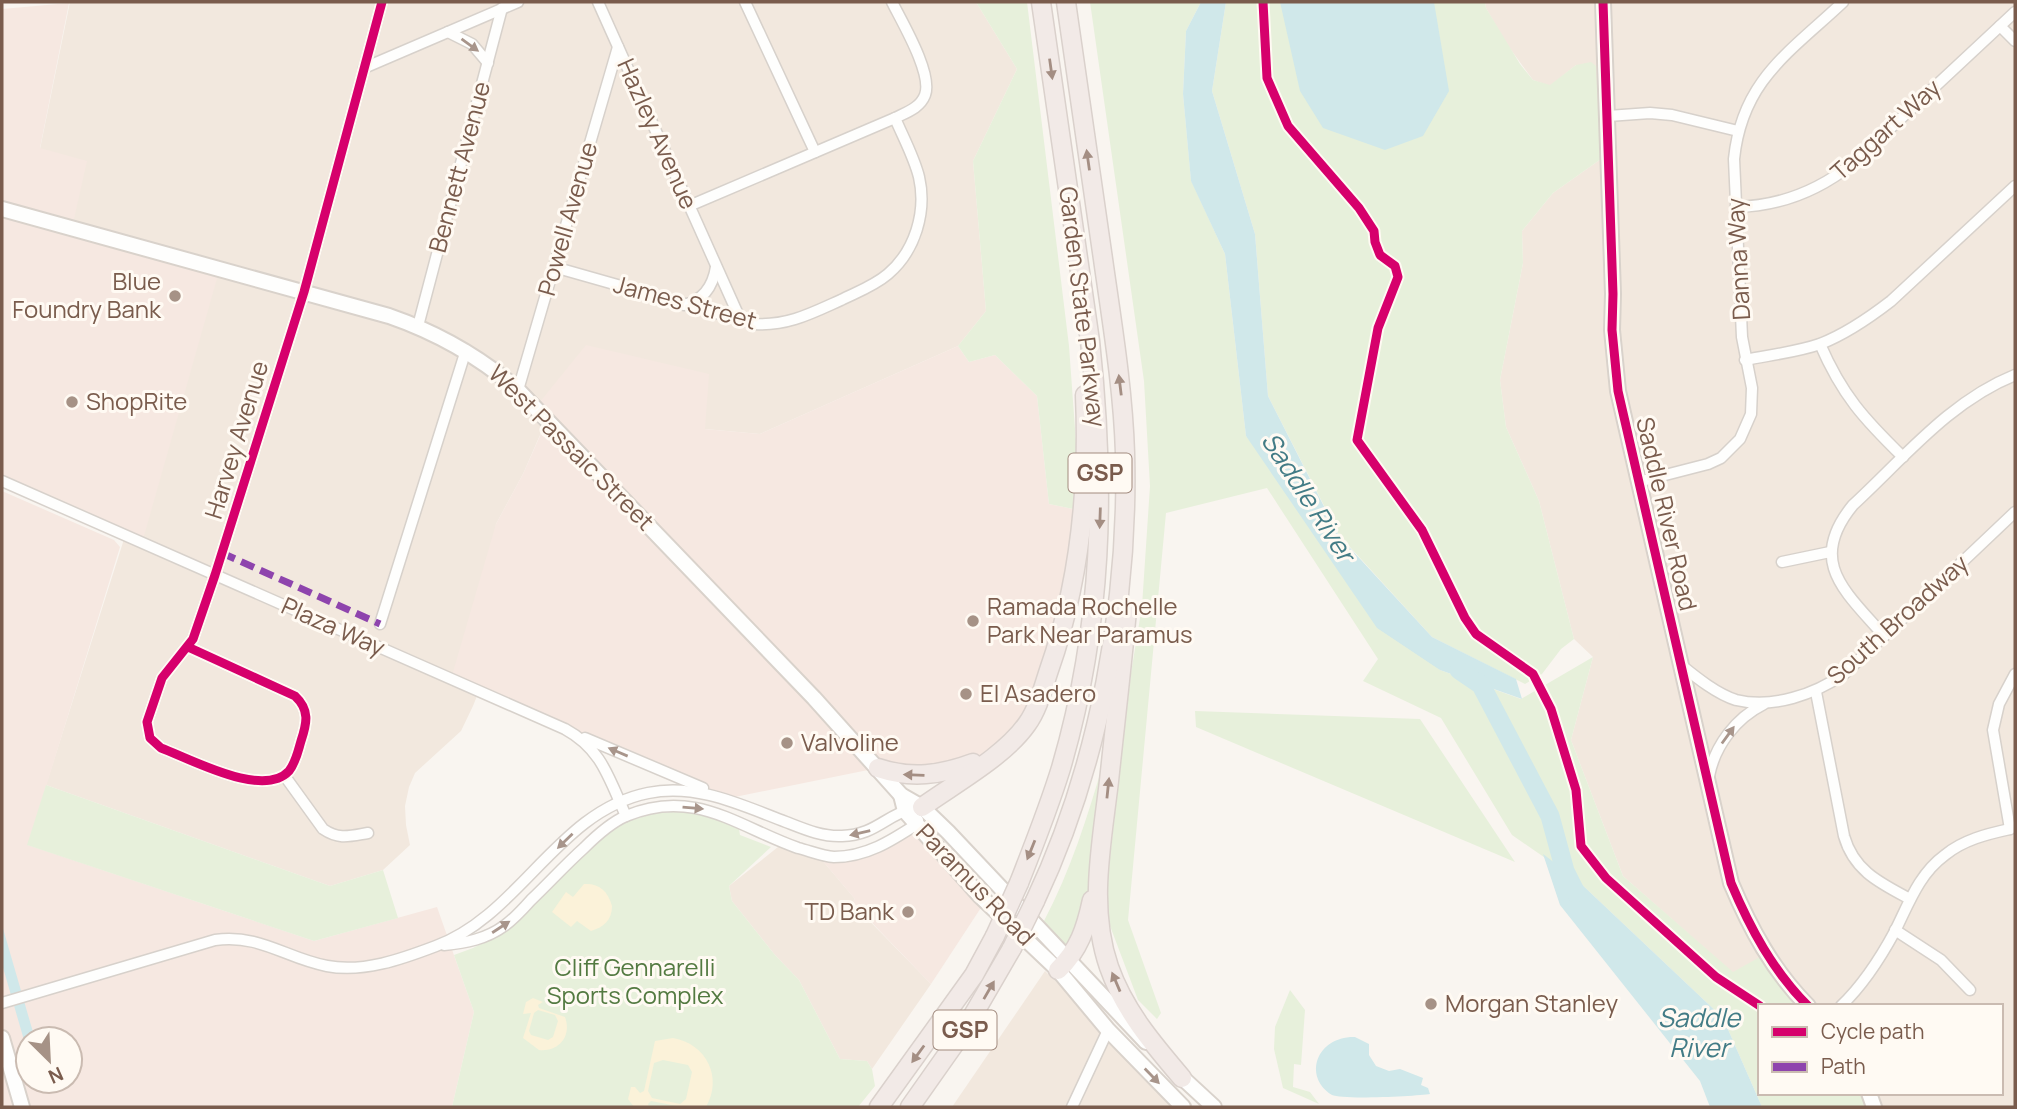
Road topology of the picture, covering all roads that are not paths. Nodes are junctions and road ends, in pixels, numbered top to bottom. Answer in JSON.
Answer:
{"nodes":[{"id":1,"x":382,"y":2,"type":"edge"},
{"id":2,"x":518,"y":2,"type":"edge"},
{"id":3,"x":598,"y":2,"type":"edge"},
{"id":4,"x":746,"y":2,"type":"edge"},
{"id":5,"x":892,"y":2,"type":"edge"},
{"id":6,"x":1041,"y":2,"type":"edge"},
{"id":7,"x":1066,"y":2,"type":"edge"},
{"id":8,"x":1603,"y":2,"type":"edge"},
{"id":9,"x":1843,"y":2,"type":"edge"},
{"id":10,"x":502,"y":8,"type":"junction"},
{"id":11,"x":2015,"y":12,"type":"edge"},
{"id":12,"x":2000,"y":26,"type":"junction"},
{"id":13,"x":448,"y":32,"type":"junction"},
{"id":14,"x":2015,"y":41,"type":"edge"},
{"id":15,"x":618,"y":47,"type":"junction"},
{"id":16,"x":488,"y":63,"type":"junction"},
{"id":17,"x":364,"y":68,"type":"junction"},
{"id":18,"x":1608,"y":116,"type":"junction"},
{"id":19,"x":895,"y":118,"type":"junction"},
{"id":20,"x":1738,"y":131,"type":"junction"},
{"id":21,"x":816,"y":152,"type":"junction"},
{"id":22,"x":2015,"y":186,"type":"edge"},
{"id":23,"x":689,"y":206,"type":"junction"},
{"id":24,"x":1736,"y":207,"type":"junction"},
{"id":25,"x":2,"y":209,"type":"edge"},
{"id":26,"x":1074,"y":231,"type":"junction"},
{"id":27,"x":554,"y":267,"type":"junction"},
{"id":28,"x":717,"y":267,"type":"junction"},
{"id":29,"x":304,"y":292,"type":"junction"},
{"id":30,"x":684,"y":305,"type":"junction"},
{"id":31,"x":741,"y":321,"type":"junction"},
{"id":32,"x":418,"y":326,"type":"junction"},
{"id":33,"x":1820,"y":344,"type":"junction"},
{"id":34,"x":466,"y":350,"type":"junction"},
{"id":35,"x":1745,"y":360,"type":"junction"},
{"id":36,"x":2015,"y":375,"type":"edge"},
{"id":37,"x":518,"y":390,"type":"junction"},
{"id":38,"x":1125,"y":453,"type":"junction"},
{"id":39,"x":1903,"y":457,"type":"junction"},
{"id":40,"x":2,"y":481,"type":"edge"},
{"id":41,"x":1638,"y":482,"type":"junction"},
{"id":42,"x":2015,"y":512,"type":"edge"},
{"id":43,"x":1830,"y":552,"type":"junction"},
{"id":44,"x":1782,"y":562,"type":"dead end"},
{"id":45,"x":215,"y":575,"type":"junction"},
{"id":46,"x":380,"y":624,"type":"dead end"},
{"id":47,"x":1884,"y":636,"type":"junction"},
{"id":48,"x":188,"y":647,"type":"junction"},
{"id":49,"x":1681,"y":665,"type":"junction"},
{"id":50,"x":2015,"y":674,"type":"edge"},
{"id":51,"x":1816,"y":692,"type":"junction"},
{"id":52,"x":1767,"y":702,"type":"junction"},
{"id":53,"x":565,"y":729,"type":"junction"},
{"id":54,"x":862,"y":750,"type":"joint"},
{"id":55,"x":996,"y":754,"type":"junction"},
{"id":56,"x":878,"y":768,"type":"junction"},
{"id":57,"x":284,"y":775,"type":"junction"},
{"id":58,"x":1708,"y":782,"type":"junction"},
{"id":59,"x":725,"y":799,"type":"junction"},
{"id":60,"x":619,"y":801,"type":"junction"},
{"id":61,"x":915,"y":814,"type":"junction"},
{"id":62,"x":626,"y":816,"type":"junction"},
{"id":63,"x":2013,"y":830,"type":"edge"},
{"id":64,"x":368,"y":833,"type":"dead end"},
{"id":65,"x":1100,"y":855,"type":"junction"},
{"id":66,"x":532,"y":874,"type":"junction"},
{"id":67,"x":544,"y":887,"type":"junction"},
{"id":68,"x":1910,"y":900,"type":"junction"},
{"id":69,"x":1895,"y":930,"type":"junction"},
{"id":70,"x":437,"y":946,"type":"junction"},
{"id":71,"x":1063,"y":965,"type":"junction"},
{"id":72,"x":1970,"y":990,"type":"dead end"},
{"id":73,"x":5,"y":1003,"type":"edge"},
{"id":74,"x":1806,"y":1004,"type":"edge"},
{"id":75,"x":1844,"y":1004,"type":"edge"},
{"id":76,"x":1108,"y":1030,"type":"junction"},
{"id":77,"x":2,"y":1038,"type":"edge"},
{"id":78,"x":1182,"y":1078,"type":"junction"},
{"id":79,"x":22,"y":1107,"type":"edge"},
{"id":80,"x":880,"y":1107,"type":"edge"},
{"id":81,"x":910,"y":1107,"type":"edge"},
{"id":82,"x":1072,"y":1107,"type":"edge"},
{"id":83,"x":1183,"y":1107,"type":"edge"},
{"id":84,"x":1214,"y":1107,"type":"edge"}],
"edges":[{"from":1,"to":17,"type":"street","name":"Harvey Avenue"},
{"from":2,"to":10,"type":"street"},
{"from":3,"to":15,"type":"street","name":"Hazley Avenue"},
{"from":4,"to":21,"type":"street"},
{"from":5,"to":19,"type":"street"},
{"from":6,"to":26,"type":"highway","name":"Garden State Parkway","number":"GSP","one_way":true},
{"from":38,"to":7,"type":"highway","name":"Garden State Parkway","number":"GSP","one_way":true},
{"from":8,"to":18,"type":"main road","name":"Saddle River Road"},
{"from":9,"to":20,"type":"street","name":"Danna Way"},
{"from":10,"to":13,"type":"street"},
{"from":10,"to":16,"type":"street","name":"Bennett Avenue"},
{"from":11,"to":12,"type":"street","name":"Taggart Way"},
{"from":12,"to":14,"type":"street"},
{"from":12,"to":24,"type":"street","name":"Taggart Way"},
{"from":13,"to":16,"type":"street","one_way":true},
{"from":13,"to":17,"type":"street"},
{"from":15,"to":23,"type":"street","name":"Hazley Avenue"},
{"from":15,"to":27,"type":"street","name":"Powell Avenue"},
{"from":16,"to":32,"type":"street","name":"Bennett Avenue"},
{"from":17,"to":29,"type":"street","name":"Harvey Avenue"},
{"from":18,"to":20,"type":"street"},
{"from":18,"to":41,"type":"main road","name":"Saddle River Road"},
{"from":19,"to":21,"type":"street"},
{"from":19,"to":31,"type":"street","name":"James Street"},
{"from":20,"to":24,"type":"street","name":"Danna Way"},
{"from":21,"to":23,"type":"street"},
{"from":22,"to":33,"type":"street"},
{"from":23,"to":28,"type":"street","name":"Hazley Avenue"},
{"from":24,"to":35,"type":"street","name":"Danna Way"},
{"from":25,"to":29,"type":"main road","name":"West Passaic Street"},
{"from":26,"to":55,"type":"highway"},
{"from":26,"to":80,"type":"highway","name":"Garden State Parkway","number":"GSP","one_way":true,"bridge":true},
{"from":27,"to":30,"type":"street","name":"James Street"},
{"from":27,"to":37,"type":"street","name":"Powell Avenue"},
{"from":28,"to":30,"type":"street"},
{"from":28,"to":31,"type":"street","name":"Hazley Avenue"},
{"from":29,"to":32,"type":"main road","name":"West Passaic Street"},
{"from":29,"to":45,"type":"street","name":"Harvey Avenue"},
{"from":30,"to":31,"type":"street","name":"James Street"},
{"from":32,"to":34,"type":"main road","name":"West Passaic Street"},
{"from":33,"to":35,"type":"street"},
{"from":33,"to":39,"type":"street"},
{"from":34,"to":37,"type":"main road","name":"West Passaic Street"},
{"from":34,"to":46,"type":"street"},
{"from":35,"to":41,"type":"street","name":"Danna Way"},
{"from":36,"to":39,"type":"street"},
{"from":37,"to":54,"type":"main road","name":"West Passaic Street"},
{"from":65,"to":38,"type":"highway","one_way":true},
{"from":81,"to":38,"type":"highway","name":"Garden State Parkway","number":"GSP","one_way":true,"bridge":true},
{"from":39,"to":43,"type":"street"},
{"from":40,"to":45,"type":"street","name":"Plaza Way"},
{"from":41,"to":49,"type":"main road","name":"Saddle River Road"},
{"from":42,"to":47,"type":"street","name":"South Broadway"},
{"from":43,"to":44,"type":"street"},
{"from":43,"to":47,"type":"street"},
{"from":45,"to":48,"type":"street","name":"Harvey Avenue"},
{"from":45,"to":53,"type":"street","name":"Plaza Way"},
{"from":47,"to":51,"type":"street","name":"South Broadway"},
{"from":48,"to":57,"type":"street"},
{"from":48,"to":57,"type":"street","name":"Harvey Avenue"},
{"from":49,"to":52,"type":"street","name":"South Broadway"},
{"from":49,"to":58,"type":"main road","name":"Saddle River Road"},
{"from":50,"to":63,"type":"street"},
{"from":51,"to":52,"type":"street","name":"South Broadway"},
{"from":51,"to":68,"type":"street"},
{"from":58,"to":52,"type":"street","name":"South Broadway","one_way":true},
{"from":59,"to":53,"type":"street","one_way":true},
{"from":53,"to":60,"type":"street","name":"Plaza Way"},
{"from":54,"to":56,"type":"main road","name":"Paramus Road"},
{"from":55,"to":56,"type":"highway","one_way":true},
{"from":55,"to":61,"type":"highway"},
{"from":56,"to":61,"type":"main road","name":"Paramus Road"},
{"from":57,"to":64,"type":"street"},
{"from":58,"to":74,"type":"main road","name":"Saddle River Road"},
{"from":59,"to":60,"type":"street"},
{"from":61,"to":59,"type":"street","one_way":true},
{"from":60,"to":62,"type":"street","name":"Plaza Way"},
{"from":60,"to":66,"type":"street","one_way":true},
{"from":62,"to":61,"type":"street","one_way":true},
{"from":61,"to":71,"type":"main road","name":"Paramus Road"},
{"from":62,"to":67,"type":"street"},
{"from":63,"to":68,"type":"street"},
{"from":65,"to":71,"type":"highway"},
{"from":78,"to":65,"type":"highway","one_way":true},
{"from":66,"to":67,"type":"street"},
{"from":66,"to":70,"type":"street"},
{"from":70,"to":67,"type":"street","one_way":true},
{"from":68,"to":69,"type":"street"},
{"from":69,"to":72,"type":"street"},
{"from":69,"to":75,"type":"street"},
{"from":70,"to":73,"type":"street"},
{"from":71,"to":76,"type":"main road"},
{"from":71,"to":78,"type":"main road"},
{"from":76,"to":82,"type":"street"},
{"from":76,"to":83,"type":"main road","one_way":true},
{"from":77,"to":79,"type":"main road"},
{"from":78,"to":84,"type":"main road"}]}
